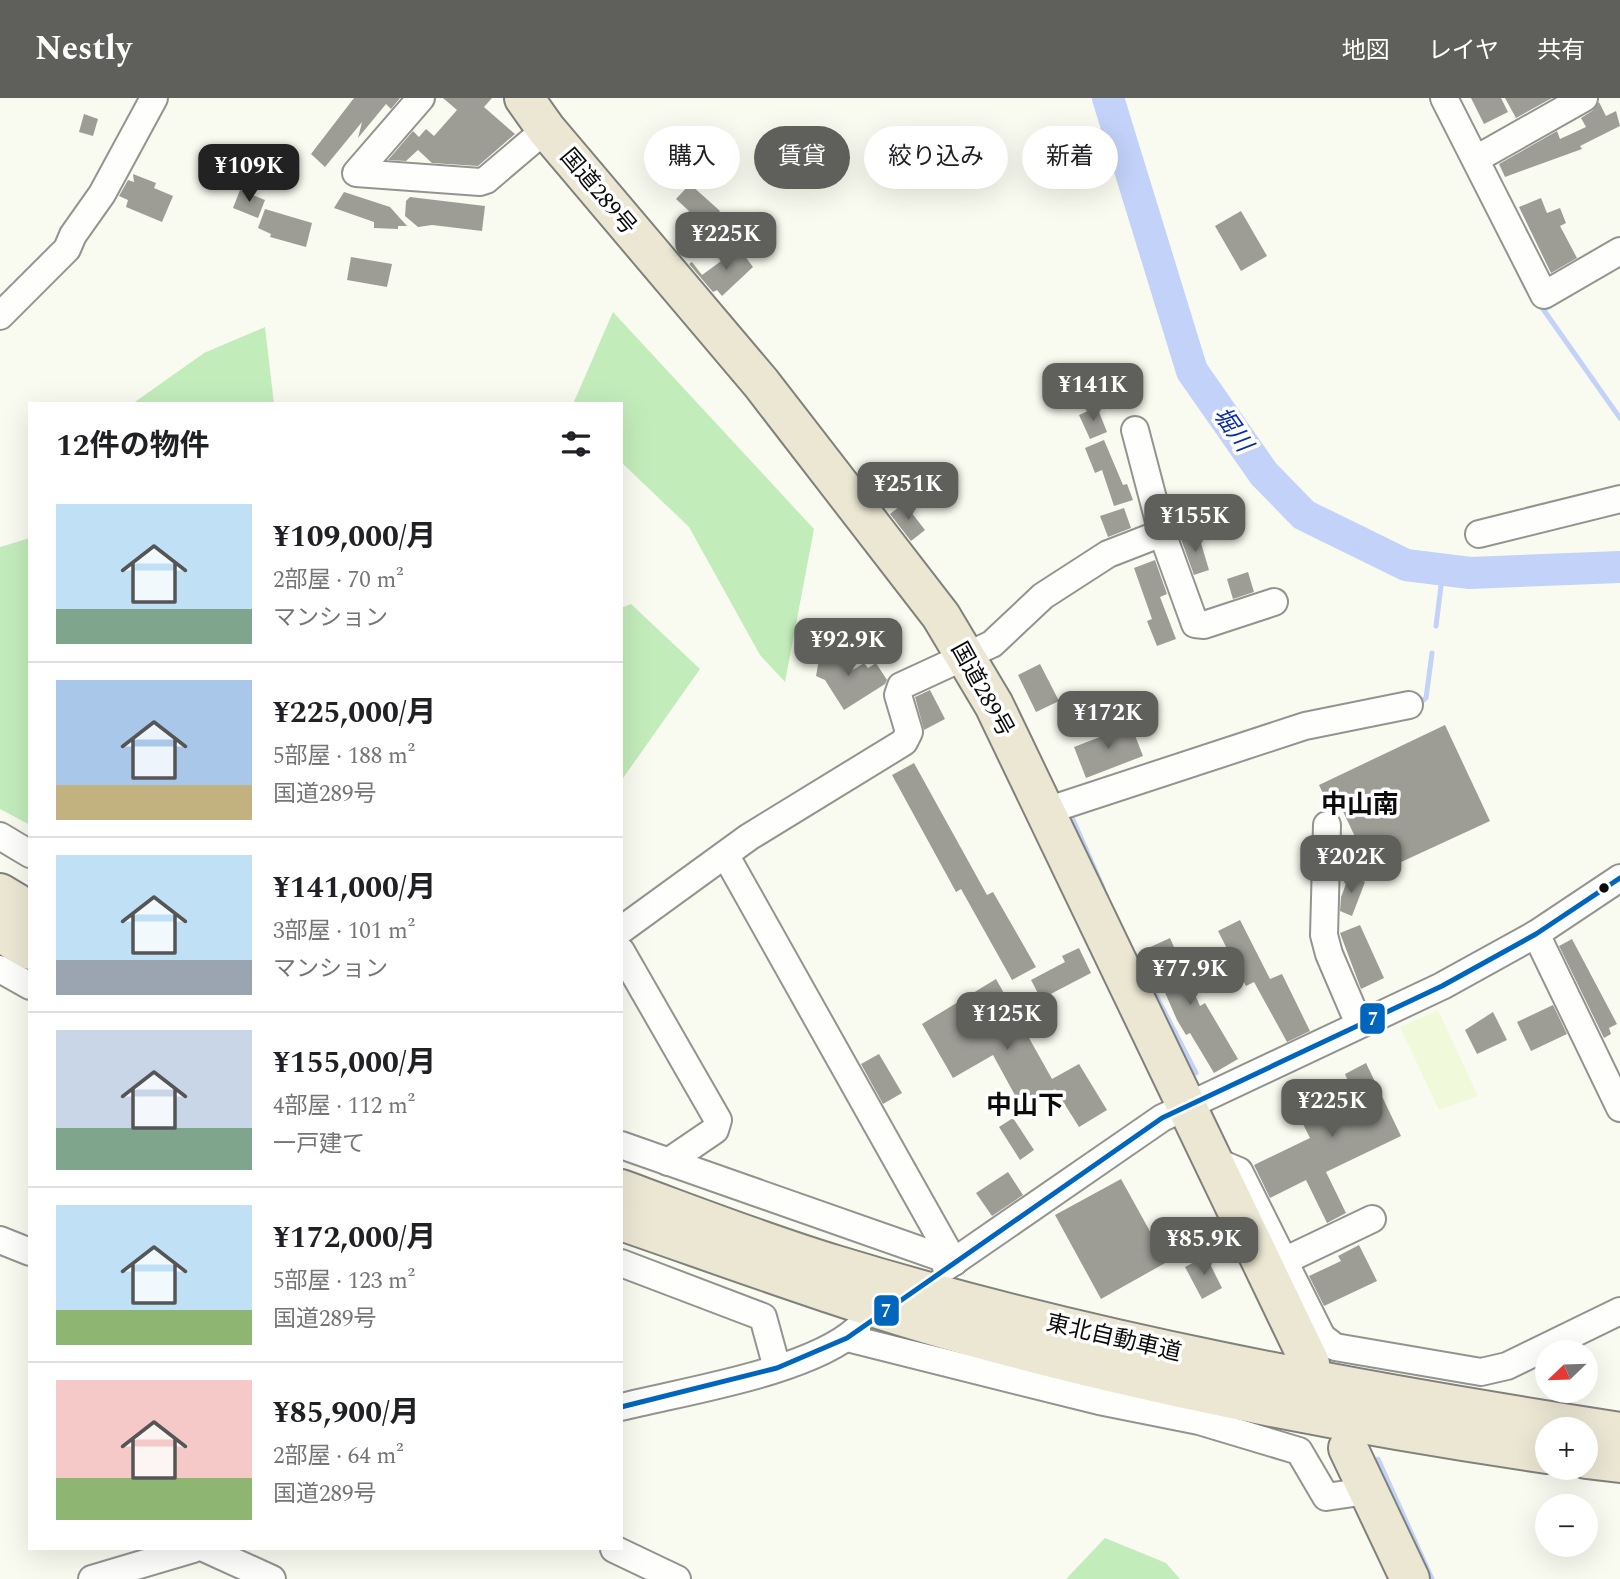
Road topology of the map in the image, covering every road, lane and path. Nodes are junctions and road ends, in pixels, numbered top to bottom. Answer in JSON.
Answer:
{"nodes":[{"id":1,"x":154,"y":98,"type":"edge"},
{"id":2,"x":421,"y":98,"type":"edge"},
{"id":3,"x":524,"y":98,"type":"edge"},
{"id":4,"x":1444,"y":98,"type":"edge"},
{"id":5,"x":1584,"y":98,"type":"edge"},
{"id":6,"x":547,"y":129,"type":"junction"},
{"id":7,"x":1476,"y":159,"type":"junction"},
{"id":8,"x":1620,"y":251,"type":"edge"},
{"id":9,"x":0,"y":316,"type":"edge"},
{"id":10,"x":1135,"y":430,"type":"dead end"},
{"id":11,"x":1620,"y":499,"type":"edge"},
{"id":12,"x":1163,"y":533,"type":"junction"},
{"id":13,"x":1479,"y":534,"type":"dead end"},
{"id":14,"x":1273,"y":602,"type":"dead end"},
{"id":15,"x":967,"y":657,"type":"junction"},
{"id":16,"x":1409,"y":705,"type":"dead end"},
{"id":17,"x":1045,"y":811,"type":"junction"},
{"id":18,"x":1327,"y":825,"type":"dead end"},
{"id":19,"x":0,"y":836,"type":"edge"},
{"id":20,"x":28,"y":853,"type":"edge"},
{"id":21,"x":726,"y":856,"type":"junction"},
{"id":22,"x":1620,"y":878,"type":"edge"},
{"id":23,"x":0,"y":893,"type":"edge"},
{"id":24,"x":28,"y":910,"type":"edge"},
{"id":25,"x":623,"y":929,"type":"edge"},
{"id":26,"x":0,"y":932,"type":"edge"},
{"id":27,"x":1536,"y":934,"type":"junction"},
{"id":28,"x":28,"y":949,"type":"edge"},
{"id":29,"x":623,"y":954,"type":"edge"},
{"id":30,"x":0,"y":969,"type":"edge"},
{"id":31,"x":28,"y":985,"type":"edge"},
{"id":32,"x":1359,"y":1024,"type":"junction"},
{"id":33,"x":1187,"y":1105,"type":"junction"},
{"id":34,"x":1620,"y":1108,"type":"edge"},
{"id":35,"x":623,"y":1146,"type":"edge"},
{"id":36,"x":1215,"y":1161,"type":"junction"},
{"id":37,"x":668,"y":1162,"type":"junction"},
{"id":38,"x":623,"y":1190,"type":"edge"},
{"id":39,"x":1372,"y":1219,"type":"dead end"},
{"id":40,"x":623,"y":1222,"type":"edge"},
{"id":41,"x":0,"y":1240,"type":"edge"},
{"id":42,"x":28,"y":1251,"type":"edge"},
{"id":43,"x":1284,"y":1261,"type":"junction"},
{"id":44,"x":623,"y":1264,"type":"edge"},
{"id":45,"x":950,"y":1264,"type":"junction"},
{"id":46,"x":1620,"y":1311,"type":"edge"},
{"id":47,"x":1310,"y":1363,"type":"dead end"},
{"id":48,"x":777,"y":1368,"type":"junction"},
{"id":49,"x":623,"y":1406,"type":"edge"},
{"id":50,"x":1620,"y":1432,"type":"edge"},
{"id":51,"x":1348,"y":1448,"type":"dead end"},
{"id":52,"x":1535,"y":1452,"type":"edge"},
{"id":53,"x":1598,"y":1460,"type":"edge"},
{"id":54,"x":1620,"y":1463,"type":"edge"},
{"id":55,"x":1367,"y":1491,"type":"junction"},
{"id":56,"x":190,"y":1550,"type":"edge"},
{"id":57,"x":208,"y":1550,"type":"edge"},
{"id":58,"x":616,"y":1550,"type":"edge"},
{"id":59,"x":92,"y":1579,"type":"edge"},
{"id":60,"x":272,"y":1579,"type":"edge"},
{"id":61,"x":677,"y":1579,"type":"edge"},
{"id":62,"x":1410,"y":1579,"type":"edge"}],
"edges":[{"from":1,"to":9,"type":"street"},
{"from":2,"to":6,"type":"street"},
{"from":3,"to":6,"type":"highway","name":"国道289号"},
{"from":4,"to":7,"type":"street"},
{"from":5,"to":7,"type":"street"},
{"from":6,"to":15,"type":"highway","name":"国道289号"},
{"from":7,"to":8,"type":"street"},
{"from":10,"to":12,"type":"street"},
{"from":11,"to":13,"type":"street"},
{"from":12,"to":14,"type":"street"},
{"from":12,"to":15,"type":"street"},
{"from":15,"to":17,"type":"highway","name":"国道289号"},
{"from":15,"to":21,"type":"street"},
{"from":16,"to":17,"type":"street"},
{"from":17,"to":33,"type":"highway","name":"国道289号"},
{"from":18,"to":32,"type":"street"},
{"from":19,"to":20,"type":"street"},
{"from":21,"to":25,"type":"street"},
{"from":21,"to":45,"type":"street"},
{"from":22,"to":27,"type":"street"},
{"from":23,"to":24,"type":"highway"},
{"from":26,"to":28,"type":"highway"},
{"from":27,"to":32,"type":"street"},
{"from":27,"to":34,"type":"street"},
{"from":29,"to":37,"type":"street"},
{"from":30,"to":31,"type":"street"},
{"from":32,"to":33,"type":"street"},
{"from":33,"to":36,"type":"highway","name":"国道289号"},
{"from":33,"to":45,"type":"street"},
{"from":35,"to":37,"type":"street"},
{"from":36,"to":43,"type":"street"},
{"from":36,"to":47,"type":"highway","name":"国道289号"},
{"from":37,"to":45,"type":"street"},
{"from":38,"to":50,"type":"highway","name":"東北自動車道"},
{"from":39,"to":43,"type":"street"},
{"from":40,"to":52,"type":"highway","name":"東北自動車道"},
{"from":41,"to":42,"type":"street"},
{"from":43,"to":46,"type":"street"},
{"from":44,"to":48,"type":"street"},
{"from":48,"to":49,"type":"street"},
{"from":48,"to":55,"type":"street"},
{"from":51,"to":55,"type":"highway"},
{"from":53,"to":54,"type":"highway"},
{"from":55,"to":62,"type":"highway"},
{"from":56,"to":59,"type":"street"},
{"from":57,"to":60,"type":"street"},
{"from":58,"to":61,"type":"street"}]}
